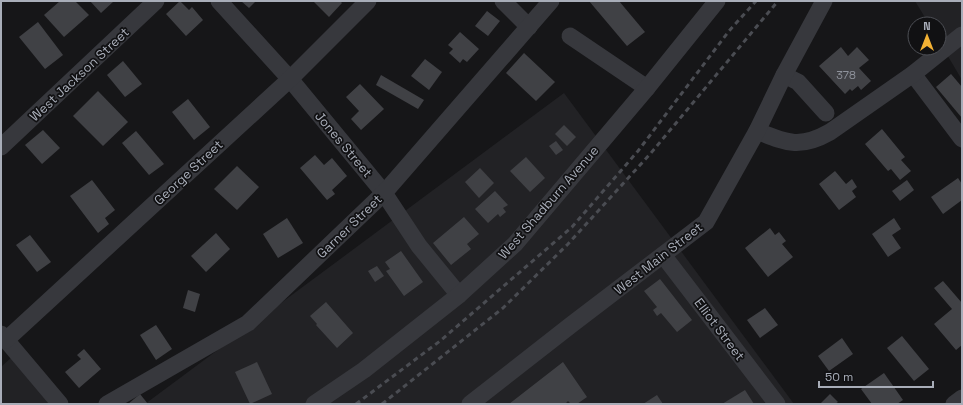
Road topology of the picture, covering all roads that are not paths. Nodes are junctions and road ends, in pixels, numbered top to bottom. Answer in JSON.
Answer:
{"nodes":[{"id":1,"x":156,"y":1,"type":"edge"},
{"id":2,"x":219,"y":1,"type":"edge"},
{"id":3,"x":368,"y":1,"type":"edge"},
{"id":4,"x":503,"y":1,"type":"edge"},
{"id":5,"x":551,"y":1,"type":"edge"},
{"id":6,"x":717,"y":1,"type":"edge"},
{"id":7,"x":824,"y":1,"type":"edge"},
{"id":8,"x":529,"y":27,"type":"junction"},
{"id":9,"x":962,"y":35,"type":"edge"},
{"id":10,"x":570,"y":36,"type":"dead end"},
{"id":11,"x":913,"y":74,"type":"junction"},
{"id":12,"x":784,"y":75,"type":"junction"},
{"id":13,"x":290,"y":79,"type":"junction"},
{"id":14,"x":647,"y":88,"type":"junction"},
{"id":15,"x":826,"y":113,"type":"dead end"},
{"id":16,"x":757,"y":131,"type":"junction"},
{"id":17,"x":962,"y":140,"type":"edge"},
{"id":18,"x":1,"y":147,"type":"edge"},
{"id":19,"x":384,"y":193,"type":"junction"},
{"id":20,"x":663,"y":255,"type":"junction"},
{"id":21,"x":459,"y":295,"type":"junction"},
{"id":22,"x":4,"y":337,"type":"edge"},
{"id":23,"x":962,"y":398,"type":"edge"},
{"id":24,"x":60,"y":404,"type":"edge"},
{"id":25,"x":107,"y":404,"type":"edge"},
{"id":26,"x":314,"y":404,"type":"edge"},
{"id":27,"x":470,"y":404,"type":"edge"},
{"id":28,"x":777,"y":404,"type":"edge"},
{"id":29,"x":954,"y":404,"type":"edge"}],
"edges":[{"from":1,"to":18,"type":"street","name":"West Jackson Street"},
{"from":2,"to":13,"type":"street","name":"Jones Street"},
{"from":3,"to":13,"type":"street","name":"George Street"},
{"from":4,"to":8,"type":"street"},
{"from":5,"to":8,"type":"street","name":"Garner Street"},
{"from":6,"to":14,"type":"street","name":"West Shadburn Avenue"},
{"from":7,"to":12,"type":"street","name":"West Main Street"},
{"from":8,"to":19,"type":"street","name":"Garner Street"},
{"from":9,"to":11,"type":"street"},
{"from":10,"to":14,"type":"street"},
{"from":11,"to":16,"type":"street"},
{"from":11,"to":17,"type":"street"},
{"from":12,"to":15,"type":"street"},
{"from":12,"to":16,"type":"street","name":"West Main Street"},
{"from":13,"to":19,"type":"street","name":"Jones Street"},
{"from":13,"to":22,"type":"street","name":"George Street"},
{"from":14,"to":21,"type":"street","name":"West Shadburn Avenue"},
{"from":16,"to":20,"type":"street","name":"West Main Street"},
{"from":19,"to":21,"type":"street","name":"Jones Street"},
{"from":19,"to":25,"type":"street","name":"Garner Street"},
{"from":20,"to":27,"type":"street","name":"West Main Street"},
{"from":20,"to":28,"type":"street","name":"Elliot Street"},
{"from":21,"to":26,"type":"street","name":"West Shadburn Avenue"},
{"from":22,"to":24,"type":"street"},
{"from":23,"to":29,"type":"street"}]}
